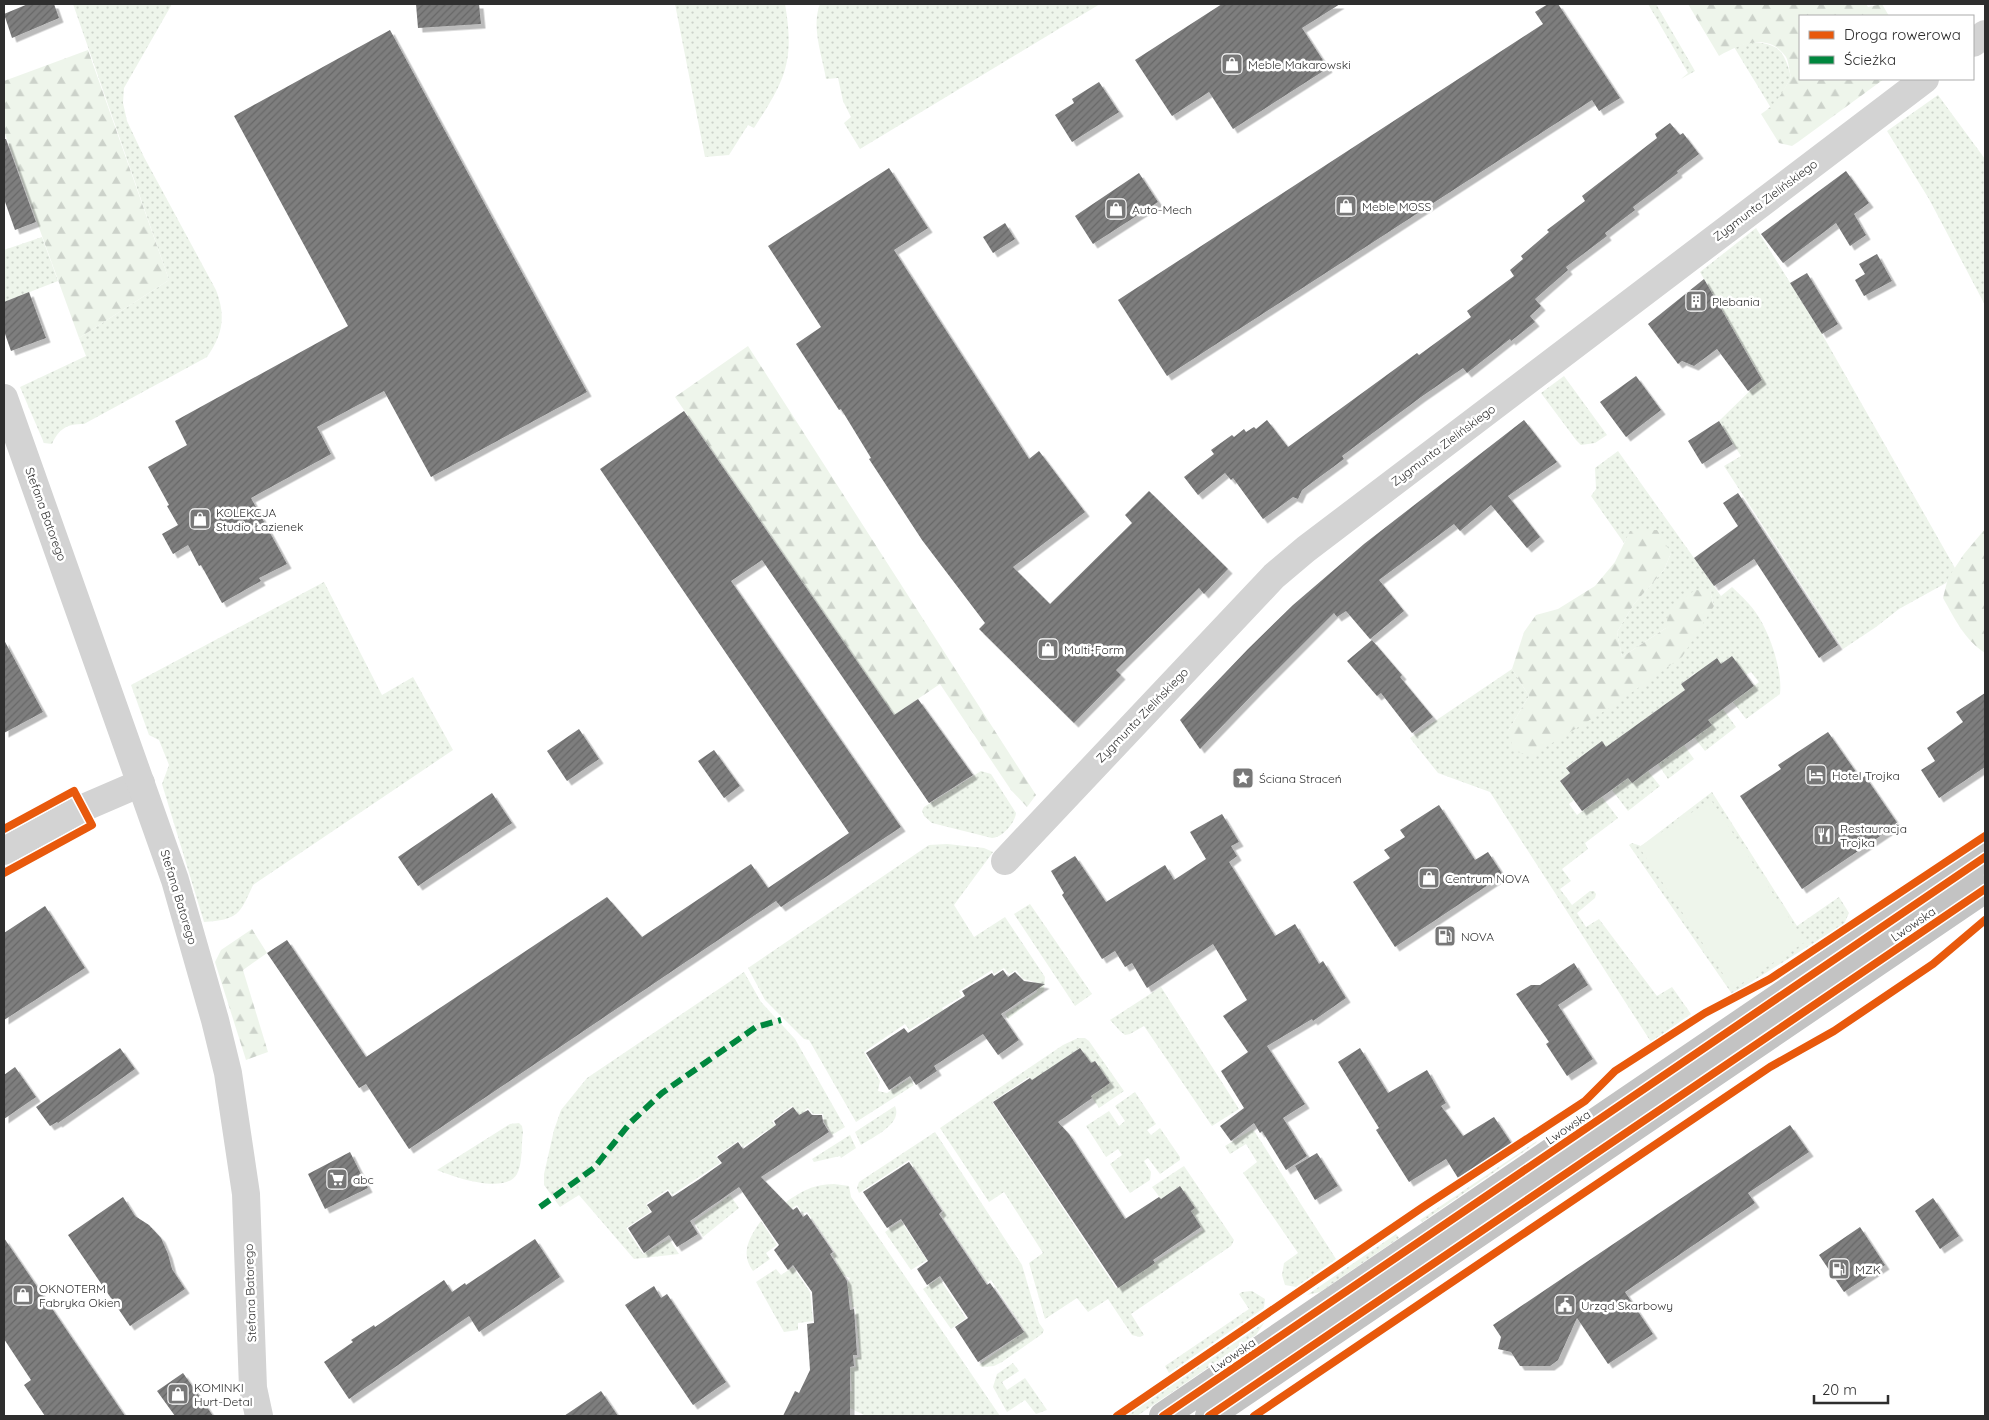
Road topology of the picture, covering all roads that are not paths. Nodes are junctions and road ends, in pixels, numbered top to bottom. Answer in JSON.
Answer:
{"nodes":[{"id":1,"x":1985,"y":34,"type":"edge"},
{"id":2,"x":1974,"y":42,"type":"edge"},
{"id":3,"x":1924,"y":80,"type":"edge"},
{"id":4,"x":4,"y":398,"type":"edge"},
{"id":5,"x":141,"y":783,"type":"junction"},
{"id":6,"x":4,"y":851,"type":"edge"},
{"id":7,"x":1985,"y":857,"type":"edge"},
{"id":8,"x":1005,"y":862,"type":"dead end"},
{"id":9,"x":1985,"y":888,"type":"edge"},
{"id":10,"x":258,"y":1416,"type":"edge"},
{"id":11,"x":1163,"y":1416,"type":"edge"},
{"id":12,"x":1209,"y":1416,"type":"edge"}],
"edges":[{"from":1,"to":2,"type":"street"},
{"from":3,"to":8,"type":"street","name":"Zygmunta Zielińskiego"},
{"from":4,"to":5,"type":"street","name":"Stefana Batorego"},
{"from":5,"to":6,"type":"street"},
{"from":5,"to":10,"type":"street","name":"Stefana Batorego"},
{"from":7,"to":11,"type":"highway","name":"Lwowska"},
{"from":9,"to":12,"type":"highway","name":"Lwowska"}]}
